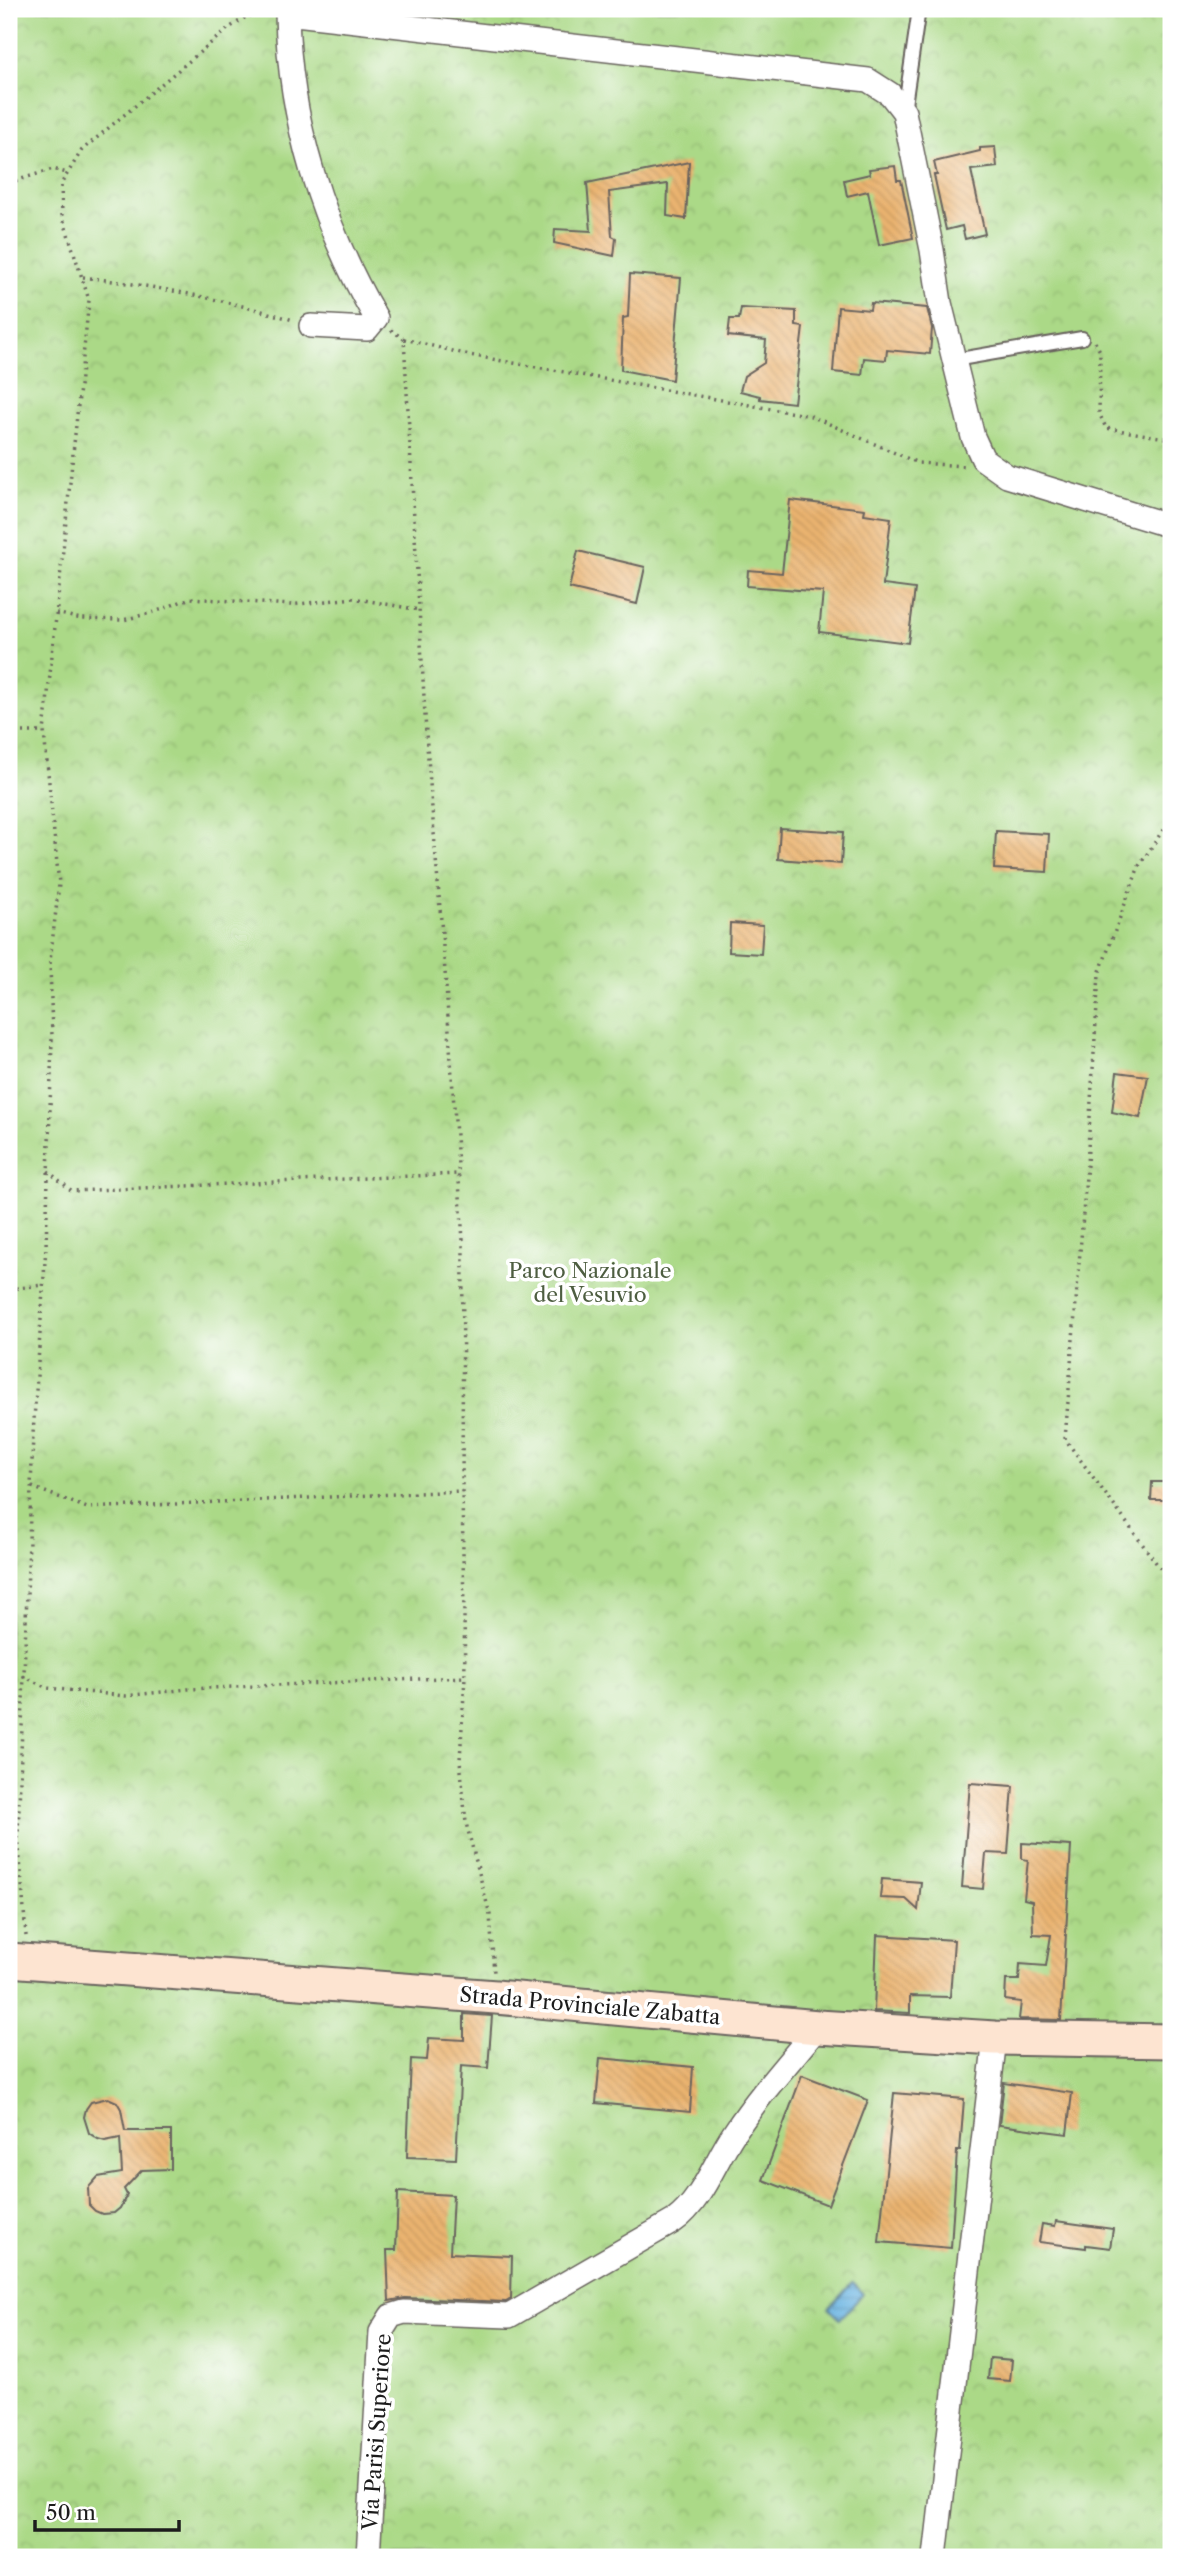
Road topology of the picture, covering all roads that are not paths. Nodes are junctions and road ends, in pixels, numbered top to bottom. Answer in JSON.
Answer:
{"nodes":[{"id":1,"x":919,"y":9,"type":"edge"},
{"id":2,"x":904,"y":112,"type":"junction"},
{"id":3,"x":311,"y":326,"type":"road end"},
{"id":4,"x":1082,"y":338,"type":"road end"},
{"id":5,"x":954,"y":360,"type":"junction"},
{"id":6,"x":1166,"y":523,"type":"edge"},
{"id":7,"x":21,"y":1961,"type":"edge"},
{"id":8,"x":818,"y":2027,"type":"junction"},
{"id":9,"x":995,"y":2038,"type":"junction"},
{"id":10,"x":1171,"y":2042,"type":"edge"},
{"id":11,"x":368,"y":2557,"type":"edge"},
{"id":12,"x":935,"y":2557,"type":"edge"}],
"edges":[{"from":1,"to":2,"type":"lane"},
{"from":2,"to":3,"type":"street"},
{"from":2,"to":5,"type":"street"},
{"from":4,"to":5,"type":"lane"},
{"from":5,"to":6,"type":"street"},
{"from":7,"to":8,"type":"street","name":"Strada Provinciale Zabatta"},
{"from":8,"to":9,"type":"street","name":"Strada Provinciale Zabatta"},
{"from":8,"to":11,"type":"street","name":"Via Parisi Superiore"},
{"from":9,"to":10,"type":"street","name":"Strada Provinciale Zabatta"},
{"from":9,"to":12,"type":"street"}]}
